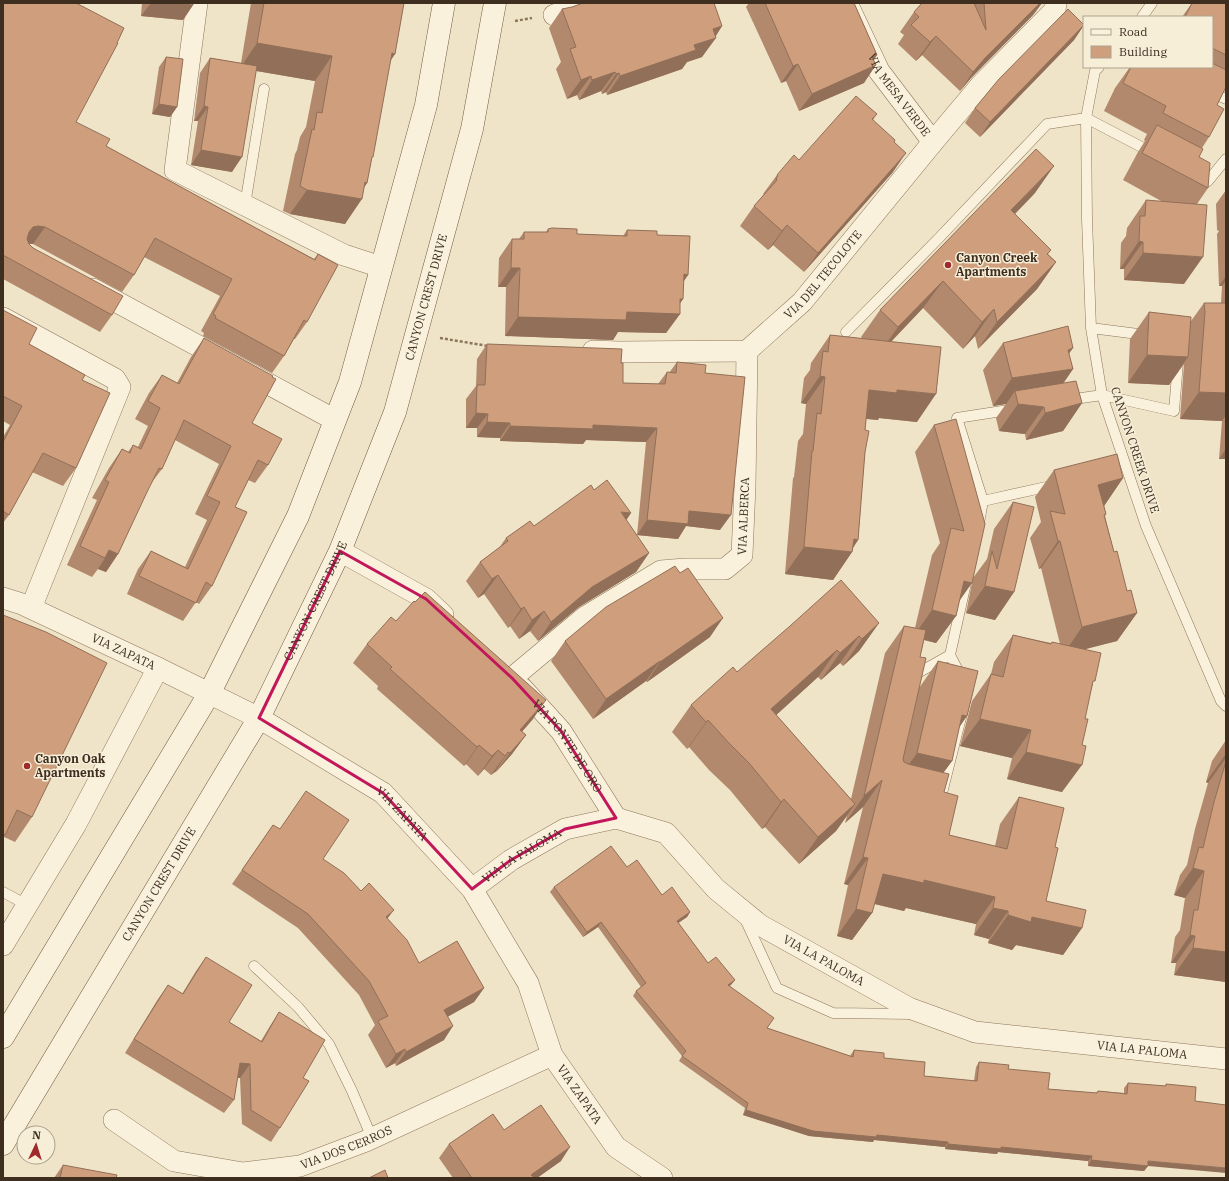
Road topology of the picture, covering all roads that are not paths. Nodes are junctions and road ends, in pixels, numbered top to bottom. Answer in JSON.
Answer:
{"nodes":[{"id":1,"x":197,"y":3,"type":"edge"},
{"id":2,"x":444,"y":3,"type":"edge"},
{"id":3,"x":495,"y":3,"type":"edge"},
{"id":4,"x":587,"y":3,"type":"edge"},
{"id":5,"x":847,"y":3,"type":"edge"},
{"id":6,"x":1056,"y":3,"type":"edge"},
{"id":7,"x":1152,"y":3,"type":"edge"},
{"id":8,"x":554,"y":15,"type":"road end"},
{"id":9,"x":1143,"y":16,"type":"edge"},
{"id":10,"x":1098,"y":68,"type":"edge"},
{"id":11,"x":1200,"y":86,"type":"edge"},
{"id":12,"x":264,"y":89,"type":"dead end"},
{"id":13,"x":1226,"y":100,"type":"edge"},
{"id":14,"x":1086,"y":118,"type":"junction"},
{"id":15,"x":932,"y":142,"type":"junction"},
{"id":16,"x":1161,"y":157,"type":"edge"},
{"id":17,"x":1226,"y":159,"type":"edge"},
{"id":18,"x":1188,"y":170,"type":"edge"},
{"id":19,"x":245,"y":205,"type":"junction"},
{"id":20,"x":381,"y":267,"type":"junction"},
{"id":21,"x":77,"y":281,"type":"edge"},
{"id":22,"x":3,"y":318,"type":"edge"},
{"id":23,"x":1091,"y":328,"type":"junction"},
{"id":24,"x":846,"y":332,"type":"dead end"},
{"id":25,"x":1157,"y":336,"type":"edge"},
{"id":26,"x":573,"y":350,"type":"edge"},
{"id":27,"x":747,"y":351,"type":"junction"},
{"id":28,"x":1178,"y":353,"type":"edge"},
{"id":29,"x":1102,"y":395,"type":"junction"},
{"id":30,"x":1056,"y":402,"type":"edge"},
{"id":31,"x":1026,"y":407,"type":"edge"},
{"id":32,"x":335,"y":420,"type":"junction"},
{"id":33,"x":1066,"y":482,"type":"edge"},
{"id":34,"x":983,"y":501,"type":"junction"},
{"id":35,"x":977,"y":532,"type":"edge"},
{"id":36,"x":340,"y":552,"type":"junction"},
{"id":37,"x":968,"y":570,"type":"edge"},
{"id":38,"x":3,"y":598,"type":"edge"},
{"id":39,"x":31,"y":608,"type":"junction"},
{"id":40,"x":455,"y":625,"type":"edge"},
{"id":41,"x":950,"y":655,"type":"junction"},
{"id":42,"x":158,"y":668,"type":"junction"},
{"id":43,"x":506,"y":672,"type":"joint"},
{"id":44,"x":209,"y":694,"type":"junction"},
{"id":45,"x":1226,"y":706,"type":"edge"},
{"id":46,"x":258,"y":718,"type":"junction"},
{"id":47,"x":616,"y":818,"type":"junction"},
{"id":48,"x":472,"y":889,"type":"junction"},
{"id":49,"x":3,"y":892,"type":"edge"},
{"id":50,"x":27,"y":905,"type":"junction"},
{"id":51,"x":740,"y":908,"type":"junction"},
{"id":52,"x":3,"y":945,"type":"edge"},
{"id":53,"x":254,"y":966,"type":"dead end"},
{"id":54,"x":924,"y":1014,"type":"junction"},
{"id":55,"x":3,"y":1037,"type":"edge"},
{"id":56,"x":552,"y":1055,"type":"junction"},
{"id":57,"x":1226,"y":1059,"type":"edge"},
{"id":58,"x":114,"y":1120,"type":"dead end"},
{"id":59,"x":372,"y":1138,"type":"junction"},
{"id":60,"x":3,"y":1144,"type":"edge"},
{"id":61,"x":662,"y":1178,"type":"edge"}],
"edges":[{"from":1,"to":19,"type":"street"},
{"from":2,"to":20,"type":"main road"},
{"from":3,"to":36,"type":"main road","name":"CANYON CREST DRIVE"},
{"from":4,"to":8,"type":"street"},
{"from":5,"to":15,"type":"street","name":"VIA MESA VERDE"},
{"from":6,"to":15,"type":"street","name":"VIA DEL TECOLOTE"},
{"from":7,"to":9,"type":"lane"},
{"from":10,"to":14,"type":"lane","name":"CANYON CREEK DRIVE"},
{"from":11,"to":13,"type":"lane"},
{"from":12,"to":19,"type":"lane"},
{"from":14,"to":16,"type":"lane"},
{"from":14,"to":23,"type":"lane","name":"CANYON CREEK DRIVE"},
{"from":14,"to":24,"type":"lane"},
{"from":15,"to":27,"type":"street","name":"VIA DEL TECOLOTE"},
{"from":17,"to":18,"type":"lane"},
{"from":19,"to":20,"type":"street"},
{"from":20,"to":32,"type":"main road"},
{"from":21,"to":32,"type":"street"},
{"from":22,"to":39,"type":"street"},
{"from":23,"to":25,"type":"lane"},
{"from":23,"to":29,"type":"lane","name":"CANYON CREEK DRIVE"},
{"from":26,"to":27,"type":"street"},
{"from":27,"to":43,"type":"street","name":"VIA ALBERCA"},
{"from":28,"to":29,"type":"lane"},
{"from":29,"to":30,"type":"lane"},
{"from":29,"to":45,"type":"lane","name":"CANYON CREEK DRIVE"},
{"from":31,"to":34,"type":"lane"},
{"from":32,"to":44,"type":"main road"},
{"from":33,"to":34,"type":"lane"},
{"from":34,"to":35,"type":"lane"},
{"from":36,"to":40,"type":"street"},
{"from":36,"to":46,"type":"main road","name":"CANYON CREST DRIVE"},
{"from":37,"to":41,"type":"lane"},
{"from":38,"to":39,"type":"street","name":"VIA ZAPATA"},
{"from":39,"to":42,"type":"street","name":"VIA ZAPATA"},
{"from":41,"to":41,"type":"lane"},
{"from":42,"to":44,"type":"street","name":"VIA ZAPATA"},
{"from":42,"to":50,"type":"street"},
{"from":43,"to":47,"type":"street","name":"VIA PONTE DE ORO"},
{"from":44,"to":46,"type":"street","name":"VIA ZAPATA"},
{"from":44,"to":55,"type":"main road"},
{"from":46,"to":48,"type":"street","name":"VIA ZAPATA"},
{"from":46,"to":60,"type":"main road","name":"CANYON CREST DRIVE"},
{"from":47,"to":48,"type":"street","name":"VIA LA PALOMA"},
{"from":47,"to":51,"type":"street","name":"VIA LA PALOMA"},
{"from":48,"to":56,"type":"street","name":"VIA ZAPATA"},
{"from":49,"to":50,"type":"lane"},
{"from":50,"to":52,"type":"street"},
{"from":51,"to":54,"type":"street","name":"VIA LA PALOMA"},
{"from":51,"to":54,"type":"lane"},
{"from":53,"to":59,"type":"lane"},
{"from":54,"to":57,"type":"street","name":"VIA LA PALOMA"},
{"from":56,"to":59,"type":"street","name":"VIA DOS CERROS"},
{"from":56,"to":61,"type":"street","name":"VIA ZAPATA"},
{"from":58,"to":59,"type":"street","name":"VIA DOS CERROS"}]}
